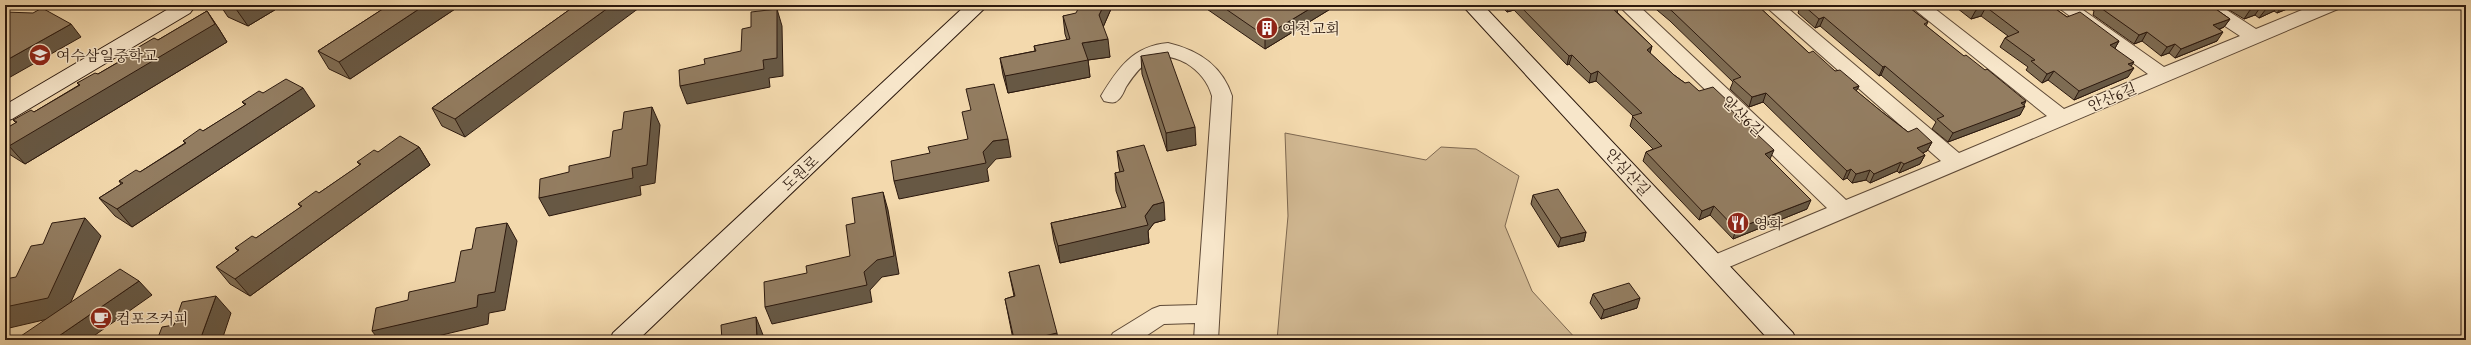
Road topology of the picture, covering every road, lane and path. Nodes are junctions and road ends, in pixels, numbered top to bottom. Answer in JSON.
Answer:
{"nodes":[{"id":1,"x":978,"y":5,"type":"edge"},
{"id":2,"x":1472,"y":5,"type":"edge"},
{"id":3,"x":1627,"y":5,"type":"edge"},
{"id":4,"x":1773,"y":5,"type":"edge"},
{"id":5,"x":1918,"y":5,"type":"edge"},
{"id":6,"x":2064,"y":5,"type":"edge"},
{"id":7,"x":2206,"y":5,"type":"edge"},
{"id":8,"x":2330,"y":5,"type":"edge"},
{"id":9,"x":183,"y":9,"type":"dead end"},
{"id":10,"x":2254,"y":37,"type":"junction"},
{"id":11,"x":2163,"y":76,"type":"junction"},
{"id":12,"x":1111,"y":96,"type":"dead end"},
{"id":13,"x":5,"y":114,"type":"edge"},
{"id":14,"x":2062,"y":118,"type":"junction"},
{"id":15,"x":1956,"y":162,"type":"junction"},
{"id":16,"x":1842,"y":210,"type":"junction"},
{"id":17,"x":1715,"y":264,"type":"junction"},
{"id":18,"x":1208,"y":314,"type":"junction"},
{"id":19,"x":622,"y":340,"type":"edge"},
{"id":20,"x":1121,"y":340,"type":"edge"},
{"id":21,"x":1206,"y":340,"type":"edge"},
{"id":22,"x":1784,"y":340,"type":"edge"}],
"edges":[{"from":1,"to":19,"type":"street","name":"도원로"},
{"from":2,"to":17,"type":"street","name":"안심산길"},
{"from":3,"to":16,"type":"street","name":"안산6길"},
{"from":4,"to":15,"type":"street"},
{"from":5,"to":14,"type":"street"},
{"from":6,"to":11,"type":"street","name":"안산6길"},
{"from":7,"to":10,"type":"street"},
{"from":8,"to":10,"type":"street","name":"안산6길"},
{"from":9,"to":13,"type":"street"},
{"from":10,"to":11,"type":"street","name":"안산6길"},
{"from":11,"to":14,"type":"street","name":"안산6길"},
{"from":12,"to":18,"type":"street"},
{"from":14,"to":15,"type":"street","name":"안산6길"},
{"from":15,"to":16,"type":"street","name":"안산6길"},
{"from":16,"to":17,"type":"street","name":"안산6길"},
{"from":17,"to":22,"type":"street","name":"안심산길"},
{"from":18,"to":20,"type":"street"},
{"from":18,"to":21,"type":"street"}]}
